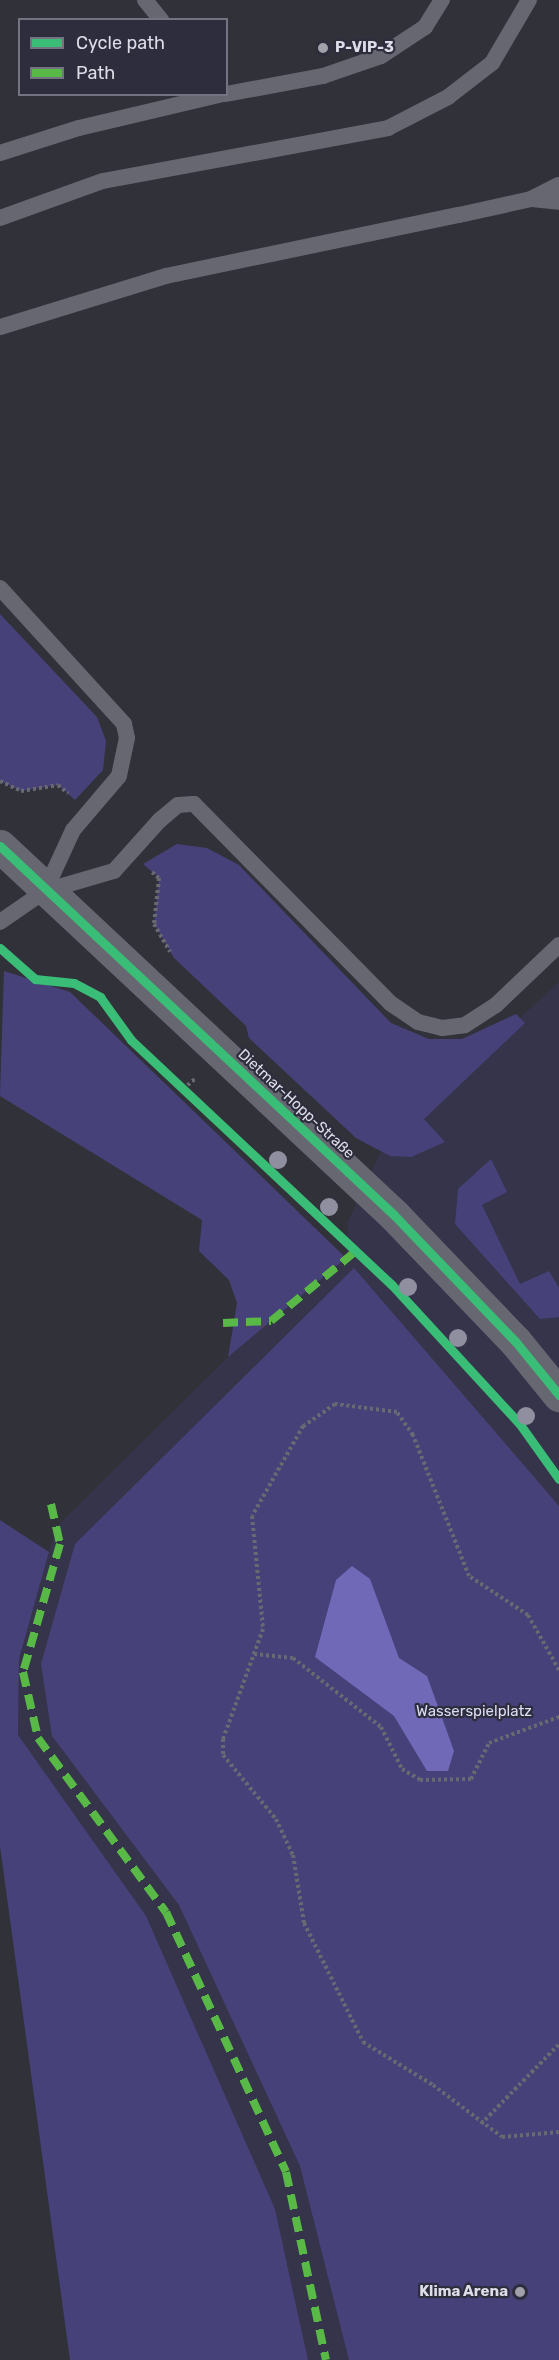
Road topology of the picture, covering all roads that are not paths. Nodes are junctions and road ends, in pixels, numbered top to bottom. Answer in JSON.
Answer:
{"nodes":[{"id":1,"x":145,"y":0,"type":"edge"},
{"id":2,"x":442,"y":0,"type":"edge"},
{"id":3,"x":529,"y":0,"type":"edge"},
{"id":4,"x":159,"y":18,"type":"edge"},
{"id":5,"x":228,"y":94,"type":"edge"},
{"id":6,"x":221,"y":96,"type":"edge"},
{"id":7,"x":0,"y":153,"type":"edge"},
{"id":8,"x":559,"y":185,"type":"edge"},
{"id":9,"x":531,"y":199,"type":"junction"},
{"id":10,"x":559,"y":202,"type":"edge"},
{"id":11,"x":0,"y":218,"type":"edge"},
{"id":12,"x":0,"y":327,"type":"edge"},
{"id":13,"x":0,"y":588,"type":"edge"},
{"id":14,"x":0,"y":846,"type":"edge"},
{"id":15,"x":45,"y":891,"type":"junction"},
{"id":16,"x":0,"y":922,"type":"edge"},
{"id":17,"x":559,"y":945,"type":"edge"},
{"id":18,"x":559,"y":1395,"type":"edge"}],
"edges":[{"from":1,"to":4,"type":"lane"},
{"from":2,"to":5,"type":"lane"},
{"from":3,"to":11,"type":"lane"},
{"from":6,"to":7,"type":"lane"},
{"from":8,"to":9,"type":"lane"},
{"from":9,"to":10,"type":"lane"},
{"from":9,"to":12,"type":"lane"},
{"from":13,"to":15,"type":"lane"},
{"from":14,"to":15,"type":"street","name":"Dietmar-Hopp-Straße"},
{"from":15,"to":16,"type":"lane"},
{"from":15,"to":17,"type":"lane"},
{"from":15,"to":18,"type":"street","name":"Dietmar-Hopp-Straße"}]}
